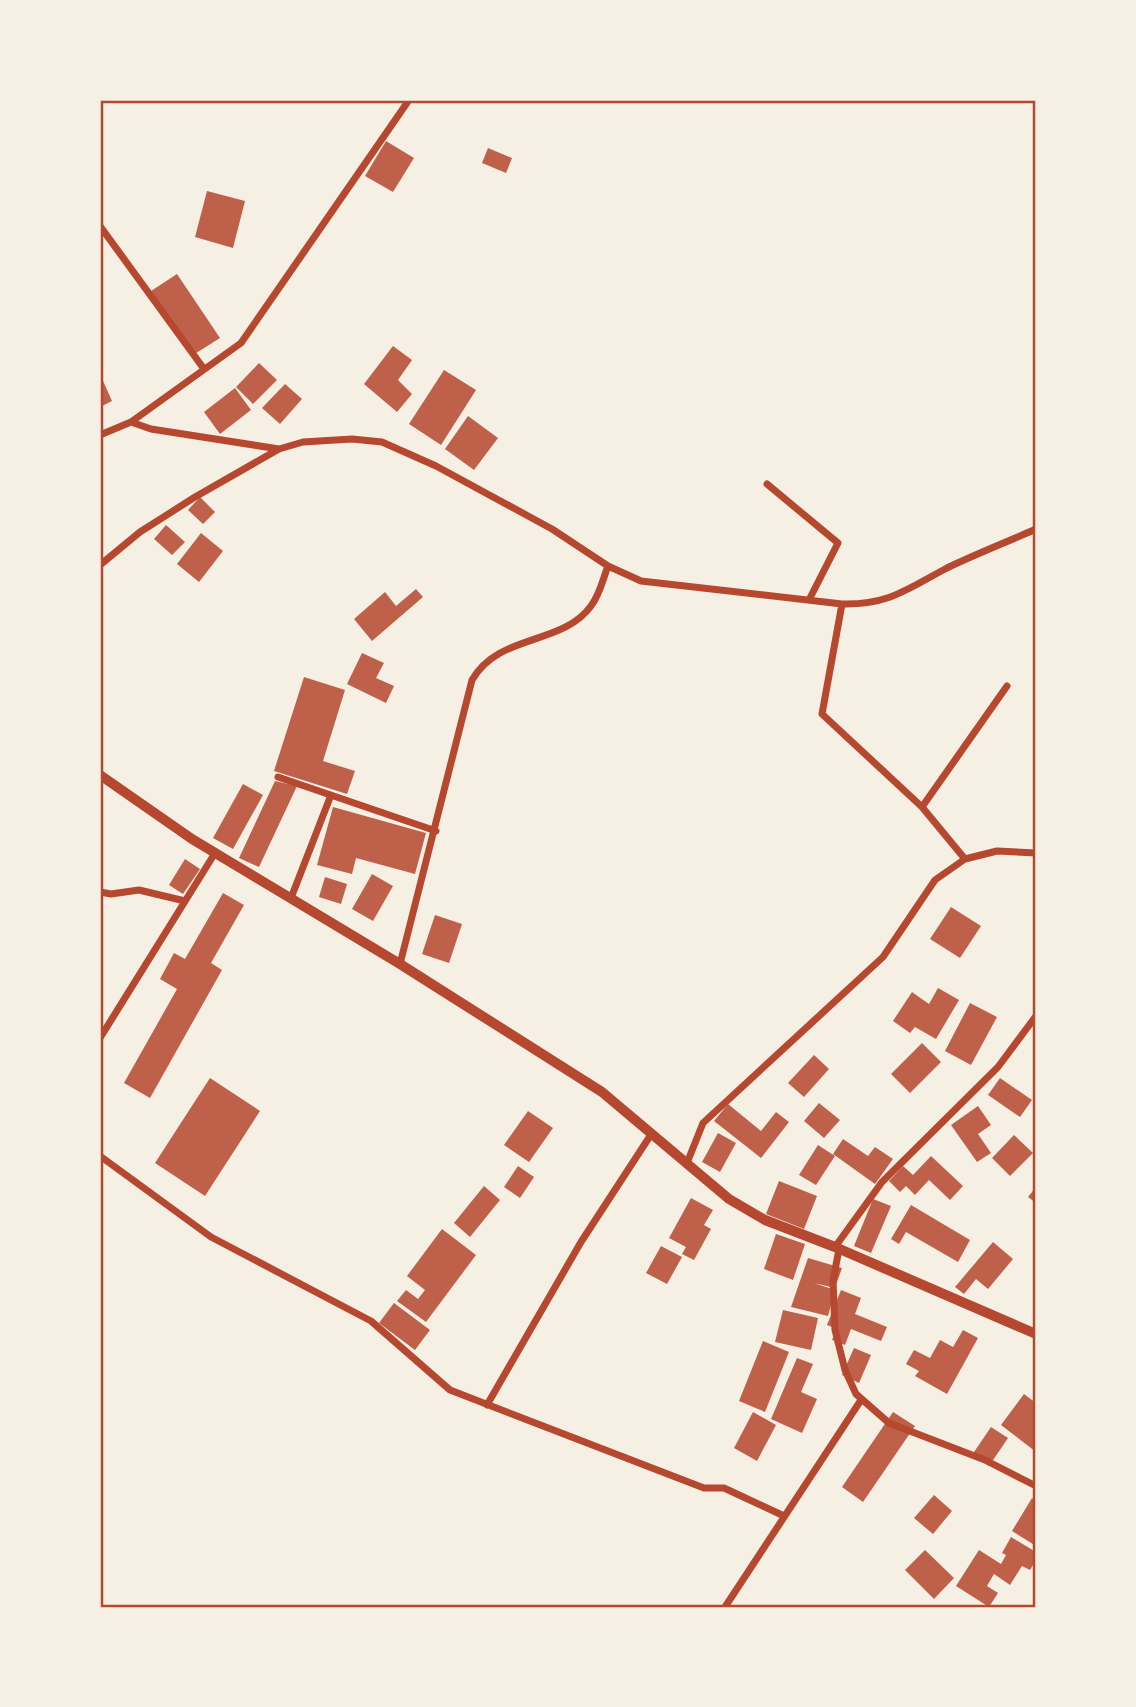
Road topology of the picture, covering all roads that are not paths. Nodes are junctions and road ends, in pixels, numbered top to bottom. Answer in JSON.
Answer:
{"nodes":[{"id":1,"x":408,"y":100,"type":"edge"},
{"id":2,"x":100,"y":226,"type":"edge"},
{"id":3,"x":204,"y":369,"type":"junction"},
{"id":4,"x":131,"y":422,"type":"junction"},
{"id":5,"x":100,"y":435,"type":"edge"},
{"id":6,"x":279,"y":449,"type":"junction"},
{"id":7,"x":768,"y":484,"type":"dead end"},
{"id":8,"x":1036,"y":529,"type":"edge"},
{"id":9,"x":100,"y":565,"type":"edge"},
{"id":10,"x":608,"y":566,"type":"junction"},
{"id":11,"x":810,"y":598,"type":"junction"},
{"id":12,"x":842,"y":604,"type":"junction"},
{"id":13,"x":1007,"y":686,"type":"dead end"},
{"id":14,"x":100,"y":775,"type":"edge"},
{"id":15,"x":278,"y":777,"type":"dead end"},
{"id":16,"x":331,"y":795,"type":"junction"},
{"id":17,"x":922,"y":807,"type":"junction"},
{"id":18,"x":436,"y":831,"type":"junction"},
{"id":19,"x":215,"y":853,"type":"junction"},
{"id":20,"x":1036,"y":853,"type":"edge"},
{"id":21,"x":965,"y":859,"type":"junction"},
{"id":22,"x":100,"y":892,"type":"edge"},
{"id":23,"x":291,"y":898,"type":"junction"},
{"id":24,"x":185,"y":901,"type":"junction"},
{"id":25,"x":400,"y":964,"type":"junction"},
{"id":26,"x":1036,"y":1016,"type":"edge"},
{"id":27,"x":100,"y":1038,"type":"edge"},
{"id":28,"x":652,"y":1133,"type":"junction"},
{"id":29,"x":100,"y":1156,"type":"edge"},
{"id":30,"x":687,"y":1163,"type":"junction"},
{"id":31,"x":837,"y":1248,"type":"junction"},
{"id":32,"x":1036,"y":1335,"type":"edge"},
{"id":33,"x":861,"y":1400,"type":"junction"},
{"id":34,"x":487,"y":1405,"type":"junction"},
{"id":35,"x":1036,"y":1486,"type":"edge"},
{"id":36,"x":784,"y":1516,"type":"junction"},
{"id":37,"x":725,"y":1607,"type":"edge"}],
"edges":[{"from":1,"to":3,"type":"street"},
{"from":2,"to":3,"type":"street"},
{"from":3,"to":4,"type":"street"},
{"from":4,"to":5,"type":"street"},
{"from":4,"to":6,"type":"street"},
{"from":6,"to":9,"type":"street"},
{"from":6,"to":10,"type":"street"},
{"from":7,"to":11,"type":"street"},
{"from":8,"to":12,"type":"street"},
{"from":10,"to":11,"type":"street"},
{"from":10,"to":18,"type":"street"},
{"from":11,"to":12,"type":"street"},
{"from":12,"to":17,"type":"street"},
{"from":13,"to":17,"type":"street"},
{"from":14,"to":19,"type":"main road"},
{"from":15,"to":16,"type":"street"},
{"from":16,"to":18,"type":"street"},
{"from":16,"to":23,"type":"street"},
{"from":17,"to":21,"type":"street"},
{"from":18,"to":25,"type":"street"},
{"from":19,"to":23,"type":"main road"},
{"from":19,"to":24,"type":"street"},
{"from":20,"to":21,"type":"street"},
{"from":21,"to":30,"type":"street"},
{"from":22,"to":24,"type":"street"},
{"from":23,"to":25,"type":"main road"},
{"from":24,"to":27,"type":"street"},
{"from":25,"to":28,"type":"main road"},
{"from":26,"to":31,"type":"street"},
{"from":28,"to":30,"type":"main road"},
{"from":28,"to":34,"type":"street"},
{"from":29,"to":34,"type":"street"},
{"from":30,"to":31,"type":"main road"},
{"from":31,"to":32,"type":"main road"},
{"from":31,"to":33,"type":"street"},
{"from":33,"to":35,"type":"street"},
{"from":33,"to":36,"type":"street"},
{"from":34,"to":36,"type":"street"},
{"from":36,"to":37,"type":"street"}]}
